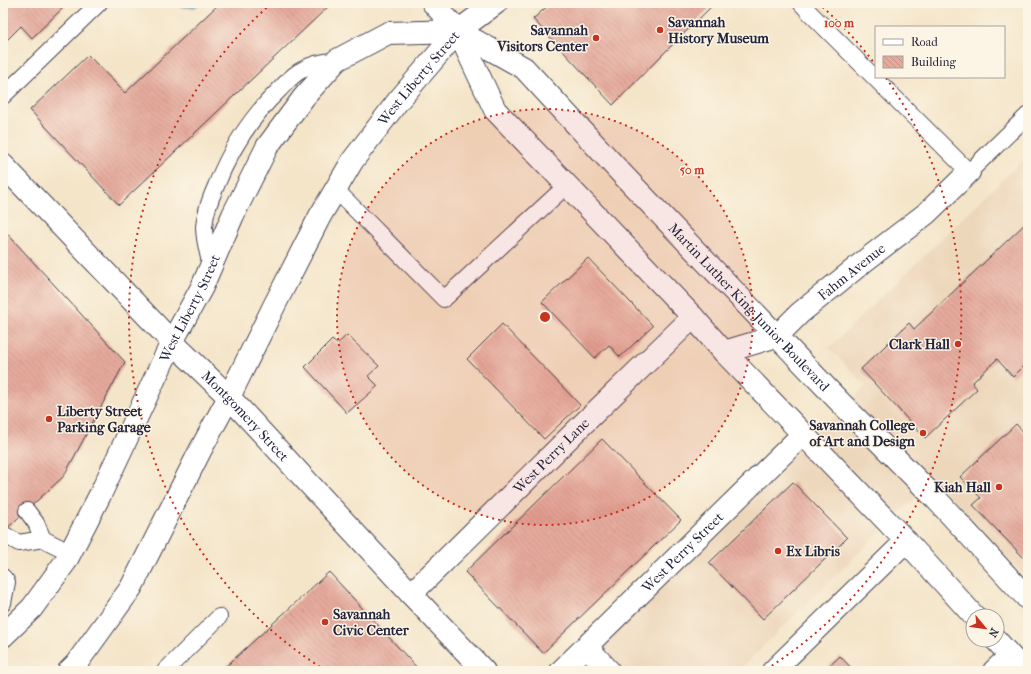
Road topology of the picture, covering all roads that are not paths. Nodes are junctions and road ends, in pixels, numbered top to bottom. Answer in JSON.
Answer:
{"nodes":[{"id":1,"x":99,"y":3,"type":"edge"},
{"id":2,"x":433,"y":3,"type":"edge"},
{"id":3,"x":496,"y":3,"type":"edge"},
{"id":4,"x":801,"y":3,"type":"edge"},
{"id":5,"x":458,"y":31,"type":"junction"},
{"id":6,"x":337,"y":60,"type":"junction"},
{"id":7,"x":3,"y":96,"type":"edge"},
{"id":8,"x":1028,"y":115,"type":"edge"},
{"id":9,"x":3,"y":165,"type":"edge"},
{"id":10,"x":969,"y":172,"type":"junction"},
{"id":11,"x":567,"y":185,"type":"junction"},
{"id":12,"x":336,"y":190,"type":"junction"},
{"id":13,"x":211,"y":266,"type":"junction"},
{"id":14,"x":693,"y":317,"type":"junction"},
{"id":15,"x":777,"y":336,"type":"junction"},
{"id":16,"x":172,"y":342,"type":"junction"},
{"id":17,"x":724,"y":352,"type":"junction"},
{"id":18,"x":229,"y":397,"type":"junction"},
{"id":19,"x":803,"y":434,"type":"junction"},
{"id":20,"x":27,"y":511,"type":"dead end"},
{"id":21,"x":3,"y":534,"type":"edge"},
{"id":22,"x":43,"y":539,"type":"junction"},
{"id":23,"x":906,"y":541,"type":"junction"},
{"id":24,"x":71,"y":553,"type":"junction"},
{"id":25,"x":3,"y":577,"type":"edge"},
{"id":26,"x":411,"y":594,"type":"junction"},
{"id":27,"x":1028,"y":599,"type":"edge"},
{"id":28,"x":3,"y":603,"type":"edge"},
{"id":29,"x":967,"y":608,"type":"edge"},
{"id":30,"x":219,"y":617,"type":"dead end"},
{"id":31,"x":7,"y":625,"type":"edge"},
{"id":32,"x":587,"y":647,"type":"junction"},
{"id":33,"x":1003,"y":648,"type":"edge"},
{"id":34,"x":1017,"y":663,"type":"edge"},
{"id":35,"x":68,"y":671,"type":"edge"},
{"id":36,"x":165,"y":671,"type":"edge"},
{"id":37,"x":484,"y":671,"type":"edge"},
{"id":38,"x":561,"y":671,"type":"edge"},
{"id":39,"x":609,"y":671,"type":"edge"},
{"id":40,"x":773,"y":671,"type":"edge"},
{"id":41,"x":994,"y":671,"type":"edge"}],
"edges":[{"from":1,"to":7,"type":"lane"},
{"from":2,"to":5,"type":"main road","name":"Martin Luther King Junior Boulevard"},
{"from":3,"to":5,"type":"main road"},
{"from":4,"to":10,"type":"lane"},
{"from":5,"to":6,"type":"main road","name":"West Liberty Street"},
{"from":5,"to":11,"type":"main road","name":"Martin Luther King Junior Boulevard"},
{"from":5,"to":12,"type":"main road","name":"West Liberty Street"},
{"from":5,"to":15,"type":"main road","name":"Martin Luther King Junior Boulevard"},
{"from":6,"to":13,"type":"main road","name":"West Liberty Street"},
{"from":6,"to":13,"type":"lane"},
{"from":8,"to":10,"type":"lane","name":"Fahm Avenue"},
{"from":9,"to":16,"type":"main road","name":"Montgomery Street"},
{"from":10,"to":15,"type":"main road","name":"Fahm Avenue"},
{"from":11,"to":12,"type":"lane"},
{"from":11,"to":14,"type":"main road","name":"Martin Luther King Junior Boulevard"},
{"from":12,"to":18,"type":"main road","name":"West Liberty Street"},
{"from":13,"to":16,"type":"main road","name":"West Liberty Street"},
{"from":14,"to":17,"type":"main road","name":"Martin Luther King Junior Boulevard"},
{"from":14,"to":26,"type":"main road","name":"West Perry Lane"},
{"from":15,"to":17,"type":"main road","name":"Fahm Avenue"},
{"from":15,"to":27,"type":"main road","name":"Martin Luther King Junior Boulevard"},
{"from":16,"to":18,"type":"main road","name":"Montgomery Street"},
{"from":16,"to":24,"type":"main road","name":"West Liberty Street"},
{"from":17,"to":19,"type":"main road","name":"Martin Luther King Junior Boulevard"},
{"from":18,"to":26,"type":"main road","name":"Montgomery Street"},
{"from":18,"to":35,"type":"main road","name":"West Liberty Street"},
{"from":19,"to":23,"type":"main road","name":"Martin Luther King Junior Boulevard"},
{"from":19,"to":32,"type":"main road","name":"West Perry Street"},
{"from":20,"to":22,"type":"lane"},
{"from":21,"to":22,"type":"lane"},
{"from":22,"to":24,"type":"lane"},
{"from":23,"to":29,"type":"main road","name":"Martin Luther King Junior Boulevard"},
{"from":23,"to":40,"type":"main road"},
{"from":24,"to":31,"type":"main road","name":"West Liberty Street"},
{"from":25,"to":28,"type":"lane"},
{"from":26,"to":37,"type":"main road","name":"Montgomery Street"},
{"from":30,"to":36,"type":"lane"},
{"from":32,"to":38,"type":"main road","name":"West Perry Street"},
{"from":32,"to":39,"type":"main road"},
{"from":33,"to":34,"type":"main road"},
{"from":34,"to":41,"type":"main road"}]}
